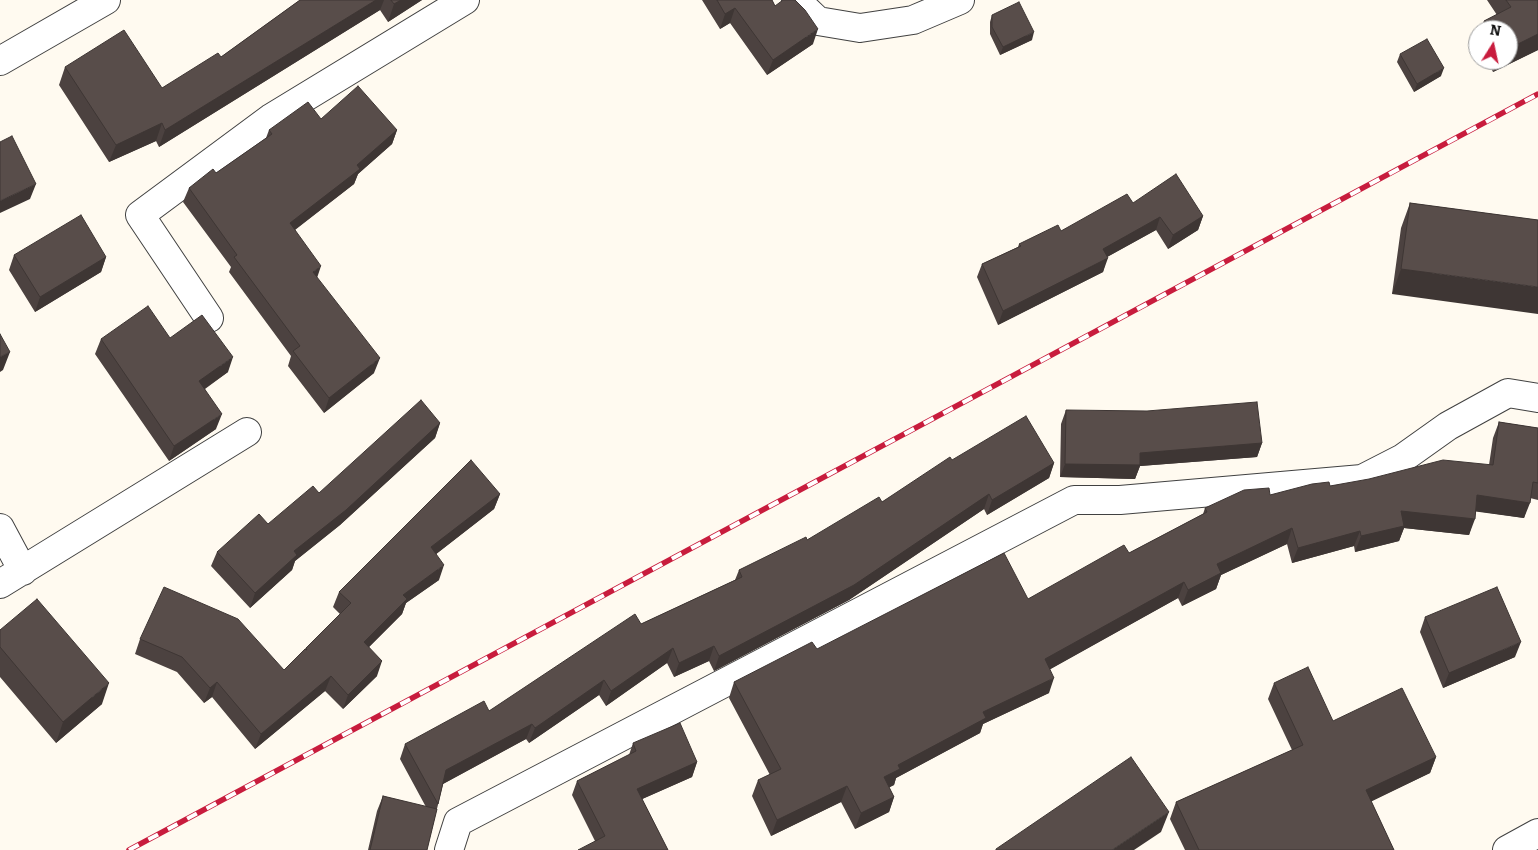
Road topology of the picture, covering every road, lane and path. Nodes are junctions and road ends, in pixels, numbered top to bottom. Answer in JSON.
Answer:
{"nodes":[{"id":1,"x":106,"y":0,"type":"edge"},
{"id":2,"x":465,"y":0,"type":"edge"},
{"id":3,"x":796,"y":0,"type":"edge"},
{"id":4,"x":960,"y":0,"type":"edge"},
{"id":5,"x":0,"y":61,"type":"edge"},
{"id":6,"x":209,"y":318,"type":"dead end"},
{"id":7,"x":1538,"y":398,"type":"edge"},
{"id":8,"x":247,"y":432,"type":"dead end"},
{"id":9,"x":0,"y":528,"type":"edge"},
{"id":10,"x":12,"y":577,"type":"edge"},
{"id":11,"x":1538,"y":833,"type":"edge"},
{"id":12,"x":449,"y":850,"type":"edge"},
{"id":13,"x":1507,"y":850,"type":"edge"}],
"edges":[{"from":1,"to":5,"type":"street"},
{"from":2,"to":6,"type":"street"},
{"from":3,"to":4,"type":"street"},
{"from":7,"to":12,"type":"street"},
{"from":8,"to":10,"type":"street"},
{"from":9,"to":10,"type":"street"},
{"from":11,"to":13,"type":"street"}]}
